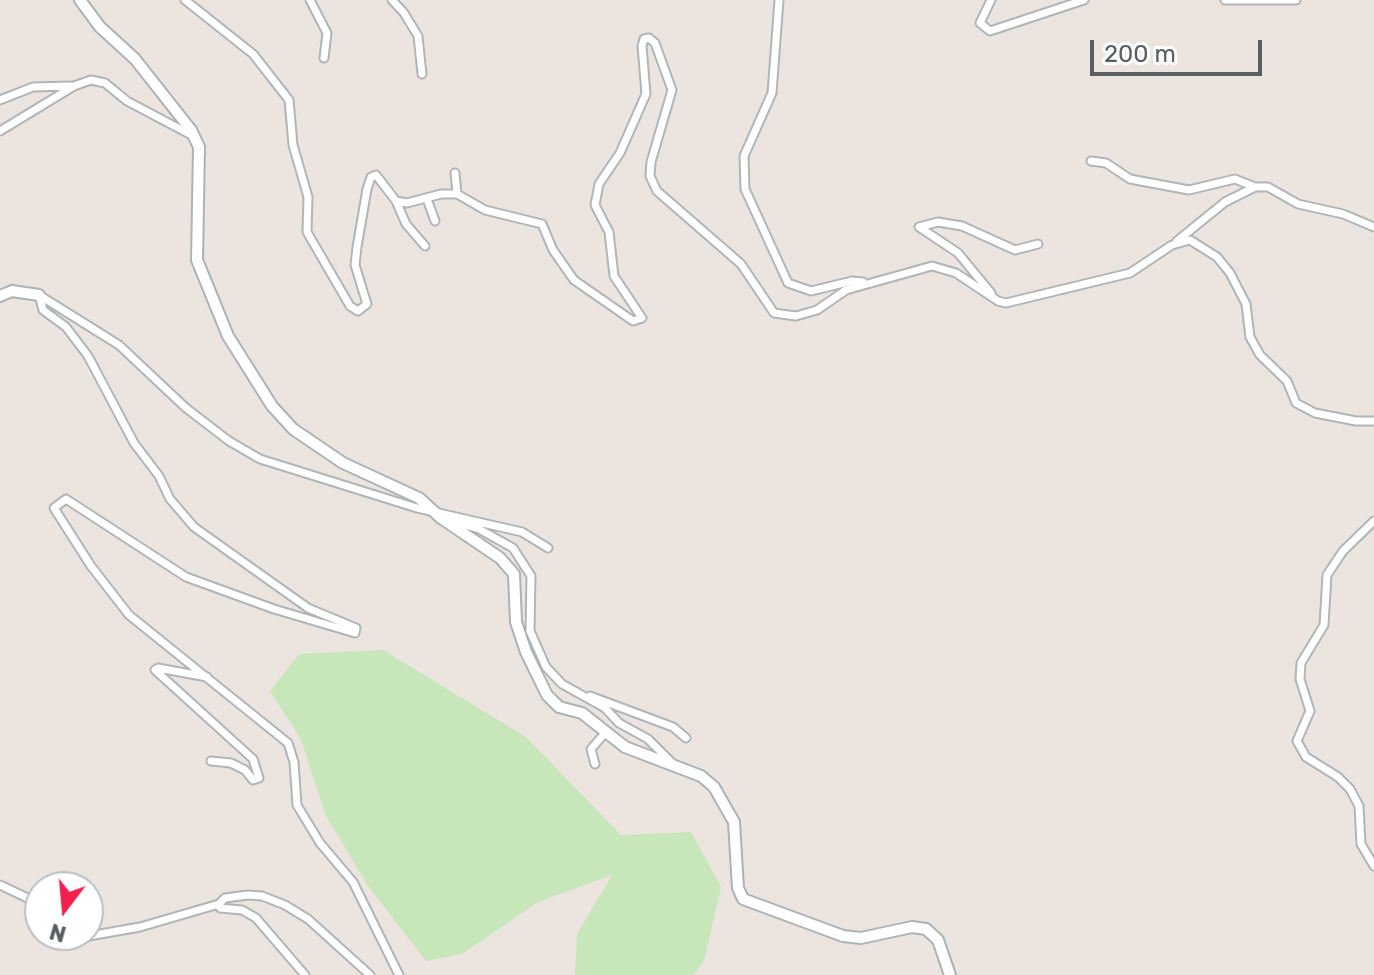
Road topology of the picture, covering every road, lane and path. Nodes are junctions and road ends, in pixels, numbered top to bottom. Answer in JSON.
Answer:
{"nodes":[{"id":1,"x":80,"y":0,"type":"edge"},
{"id":2,"x":185,"y":0,"type":"edge"},
{"id":3,"x":310,"y":0,"type":"edge"},
{"id":4,"x":392,"y":0,"type":"edge"},
{"id":5,"x":779,"y":0,"type":"edge"},
{"id":6,"x":991,"y":0,"type":"edge"},
{"id":7,"x":1084,"y":0,"type":"edge"},
{"id":8,"x":1225,"y":0,"type":"edge"},
{"id":9,"x":1296,"y":0,"type":"edge"},
{"id":10,"x":324,"y":58,"type":"dead end"},
{"id":11,"x":422,"y":74,"type":"dead end"},
{"id":12,"x":74,"y":86,"type":"junction"},
{"id":13,"x":0,"y":100,"type":"edge"},
{"id":14,"x":0,"y":131,"type":"edge"},
{"id":15,"x":195,"y":137,"type":"junction"},
{"id":16,"x":1091,"y":161,"type":"dead end"},
{"id":17,"x":455,"y":173,"type":"dead end"},
{"id":18,"x":1255,"y":187,"type":"junction"},
{"id":19,"x":457,"y":194,"type":"junction"},
{"id":20,"x":427,"y":199,"type":"junction"},
{"id":21,"x":396,"y":201,"type":"junction"},
{"id":22,"x":435,"y":221,"type":"dead end"},
{"id":23,"x":1374,"y":227,"type":"edge"},
{"id":24,"x":1038,"y":244,"type":"dead end"},
{"id":25,"x":1172,"y":245,"type":"junction"},
{"id":26,"x":425,"y":246,"type":"dead end"},
{"id":27,"x":867,"y":283,"type":"junction"},
{"id":28,"x":39,"y":295,"type":"junction"},
{"id":29,"x":0,"y":296,"type":"edge"},
{"id":30,"x":998,"y":301,"type":"junction"},
{"id":31,"x":1374,"y":421,"type":"edge"},
{"id":32,"x":437,"y":514,"type":"junction"},
{"id":33,"x":1374,"y":521,"type":"edge"},
{"id":34,"x":548,"y":548,"type":"dead end"},
{"id":35,"x":209,"y":678,"type":"junction"},
{"id":36,"x":585,"y":695,"type":"junction"},
{"id":37,"x":605,"y":733,"type":"junction"},
{"id":38,"x":686,"y":738,"type":"dead end"},
{"id":39,"x":211,"y":761,"type":"dead end"},
{"id":40,"x":595,"y":764,"type":"dead end"},
{"id":41,"x":677,"y":767,"type":"junction"},
{"id":42,"x":1374,"y":866,"type":"edge"},
{"id":43,"x":3,"y":887,"type":"edge"},
{"id":44,"x":24,"y":897,"type":"edge"},
{"id":45,"x":219,"y":904,"type":"junction"},
{"id":46,"x":104,"y":933,"type":"edge"},
{"id":47,"x":305,"y":975,"type":"edge"},
{"id":48,"x":370,"y":975,"type":"edge"},
{"id":49,"x":399,"y":975,"type":"edge"},
{"id":50,"x":950,"y":975,"type":"edge"}],
"edges":[{"from":1,"to":15,"type":"street"},
{"from":2,"to":21,"type":"street"},
{"from":3,"to":10,"type":"street"},
{"from":4,"to":11,"type":"street"},
{"from":5,"to":27,"type":"street"},
{"from":6,"to":7,"type":"street"},
{"from":8,"to":9,"type":"street"},
{"from":12,"to":13,"type":"street"},
{"from":12,"to":14,"type":"street"},
{"from":12,"to":15,"type":"street"},
{"from":15,"to":32,"type":"street"},
{"from":16,"to":18,"type":"street"},
{"from":17,"to":19,"type":"street"},
{"from":18,"to":23,"type":"street"},
{"from":18,"to":25,"type":"street"},
{"from":19,"to":20,"type":"street"},
{"from":19,"to":27,"type":"street"},
{"from":20,"to":21,"type":"street"},
{"from":20,"to":22,"type":"street"},
{"from":21,"to":26,"type":"street"},
{"from":24,"to":30,"type":"street"},
{"from":25,"to":30,"type":"street"},
{"from":25,"to":31,"type":"street"},
{"from":27,"to":30,"type":"street"},
{"from":28,"to":29,"type":"street"},
{"from":28,"to":32,"type":"street"},
{"from":28,"to":35,"type":"street"},
{"from":32,"to":34,"type":"street"},
{"from":32,"to":36,"type":"street"},
{"from":32,"to":37,"type":"street"},
{"from":33,"to":42,"type":"street"},
{"from":35,"to":39,"type":"street"},
{"from":35,"to":49,"type":"street"},
{"from":36,"to":38,"type":"street"},
{"from":36,"to":41,"type":"street"},
{"from":37,"to":40,"type":"street"},
{"from":37,"to":41,"type":"street"},
{"from":41,"to":50,"type":"street"},
{"from":43,"to":44,"type":"street"},
{"from":45,"to":46,"type":"street"},
{"from":45,"to":47,"type":"street"},
{"from":45,"to":48,"type":"street"}]}
